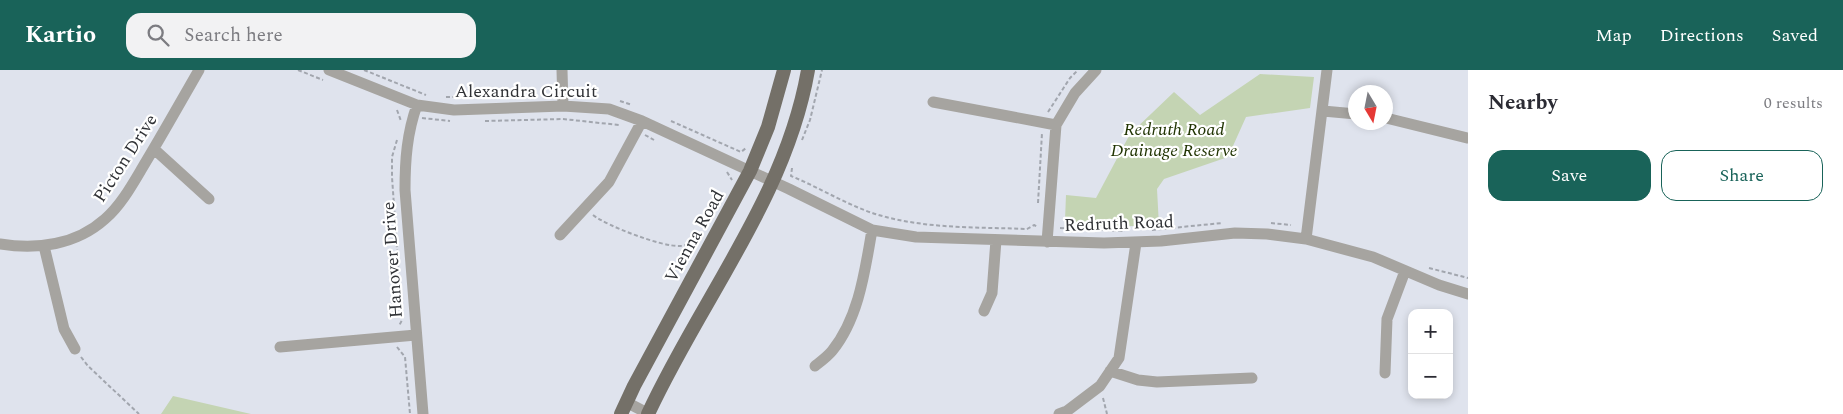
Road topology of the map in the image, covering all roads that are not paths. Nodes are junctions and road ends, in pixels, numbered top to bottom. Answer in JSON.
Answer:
{"nodes":[{"id":1,"x":199,"y":70,"type":"edge"},
{"id":2,"x":562,"y":70,"type":"edge"},
{"id":3,"x":784,"y":70,"type":"edge"},
{"id":4,"x":808,"y":70,"type":"edge"},
{"id":5,"x":1096,"y":70,"type":"edge"},
{"id":6,"x":1327,"y":70,"type":"edge"},
{"id":7,"x":327,"y":76,"type":"edge"},
{"id":8,"x":933,"y":102,"type":"dead end"},
{"id":9,"x":417,"y":105,"type":"junction"},
{"id":10,"x":563,"y":106,"type":"junction"},
{"id":11,"x":1323,"y":111,"type":"junction"},
{"id":12,"x":1348,"y":113,"type":"edge"},
{"id":13,"x":1393,"y":120,"type":"edge"},
{"id":14,"x":642,"y":122,"type":"junction"},
{"id":15,"x":1056,"y":125,"type":"junction"},
{"id":16,"x":1467,"y":138,"type":"edge"},
{"id":17,"x":154,"y":149,"type":"junction"},
{"id":18,"x":750,"y":172,"type":"junction"},
{"id":19,"x":774,"y":182,"type":"junction"},
{"id":20,"x":209,"y":199,"type":"dead end"},
{"id":21,"x":872,"y":230,"type":"junction"},
{"id":22,"x":1307,"y":234,"type":"junction"},
{"id":23,"x":560,"y":235,"type":"dead end"},
{"id":24,"x":996,"y":240,"type":"junction"},
{"id":25,"x":1047,"y":242,"type":"junction"},
{"id":26,"x":1136,"y":243,"type":"junction"},
{"id":27,"x":0,"y":244,"type":"edge"},
{"id":28,"x":44,"y":246,"type":"junction"},
{"id":29,"x":1405,"y":271,"type":"junction"},
{"id":30,"x":1468,"y":294,"type":"edge"},
{"id":31,"x":984,"y":311,"type":"dead end"},
{"id":32,"x":416,"y":335,"type":"junction"},
{"id":33,"x":280,"y":347,"type":"dead end"},
{"id":34,"x":75,"y":349,"type":"road end"},
{"id":35,"x":814,"y":366,"type":"dead end"},
{"id":36,"x":1110,"y":371,"type":"junction"},
{"id":37,"x":1385,"y":373,"type":"dead end"},
{"id":38,"x":1252,"y":378,"type":"dead end"},
{"id":39,"x":623,"y":408,"type":"edge"},
{"id":40,"x":423,"y":414,"type":"edge"},
{"id":41,"x":648,"y":414,"type":"edge"},
{"id":42,"x":1059,"y":414,"type":"edge"}],
"edges":[{"from":1,"to":17,"type":"street","name":"Picton Drive"},
{"from":2,"to":10,"type":"street"},
{"from":3,"to":18,"type":"main road","name":"Vienna Road"},
{"from":4,"to":19,"type":"main road"},
{"from":5,"to":15,"type":"street"},
{"from":6,"to":11,"type":"street"},
{"from":7,"to":9,"type":"street","name":"Alexandra Circuit"},
{"from":8,"to":15,"type":"street"},
{"from":9,"to":10,"type":"street","name":"Alexandra Circuit"},
{"from":9,"to":32,"type":"street","name":"Hanover Drive"},
{"from":10,"to":14,"type":"street","name":"Alexandra Circuit"},
{"from":11,"to":12,"type":"street"},
{"from":11,"to":22,"type":"street"},
{"from":13,"to":16,"type":"street"},
{"from":14,"to":18,"type":"street","name":"Alexandra Circuit"},
{"from":14,"to":23,"type":"street"},
{"from":15,"to":25,"type":"street"},
{"from":17,"to":20,"type":"street"},
{"from":17,"to":28,"type":"street","name":"Picton Drive"},
{"from":18,"to":19,"type":"street","name":"Alexandra Circuit"},
{"from":18,"to":39,"type":"main road","name":"Vienna Road"},
{"from":19,"to":21,"type":"street","name":"Redruth Road"},
{"from":19,"to":41,"type":"main road"},
{"from":21,"to":24,"type":"street","name":"Redruth Road"},
{"from":21,"to":35,"type":"street"},
{"from":22,"to":26,"type":"street","name":"Redruth Road"},
{"from":22,"to":29,"type":"street","name":"Redruth Road"},
{"from":24,"to":25,"type":"street","name":"Redruth Road"},
{"from":24,"to":31,"type":"street"},
{"from":25,"to":26,"type":"street","name":"Redruth Road"},
{"from":26,"to":36,"type":"street"},
{"from":27,"to":28,"type":"street","name":"Picton Drive"},
{"from":28,"to":34,"type":"street"},
{"from":29,"to":30,"type":"street","name":"Redruth Road"},
{"from":29,"to":37,"type":"street"},
{"from":32,"to":33,"type":"street"},
{"from":32,"to":40,"type":"street","name":"Hanover Drive"},
{"from":36,"to":38,"type":"street"},
{"from":36,"to":42,"type":"street"},
{"from":39,"to":41,"type":"street"}]}
